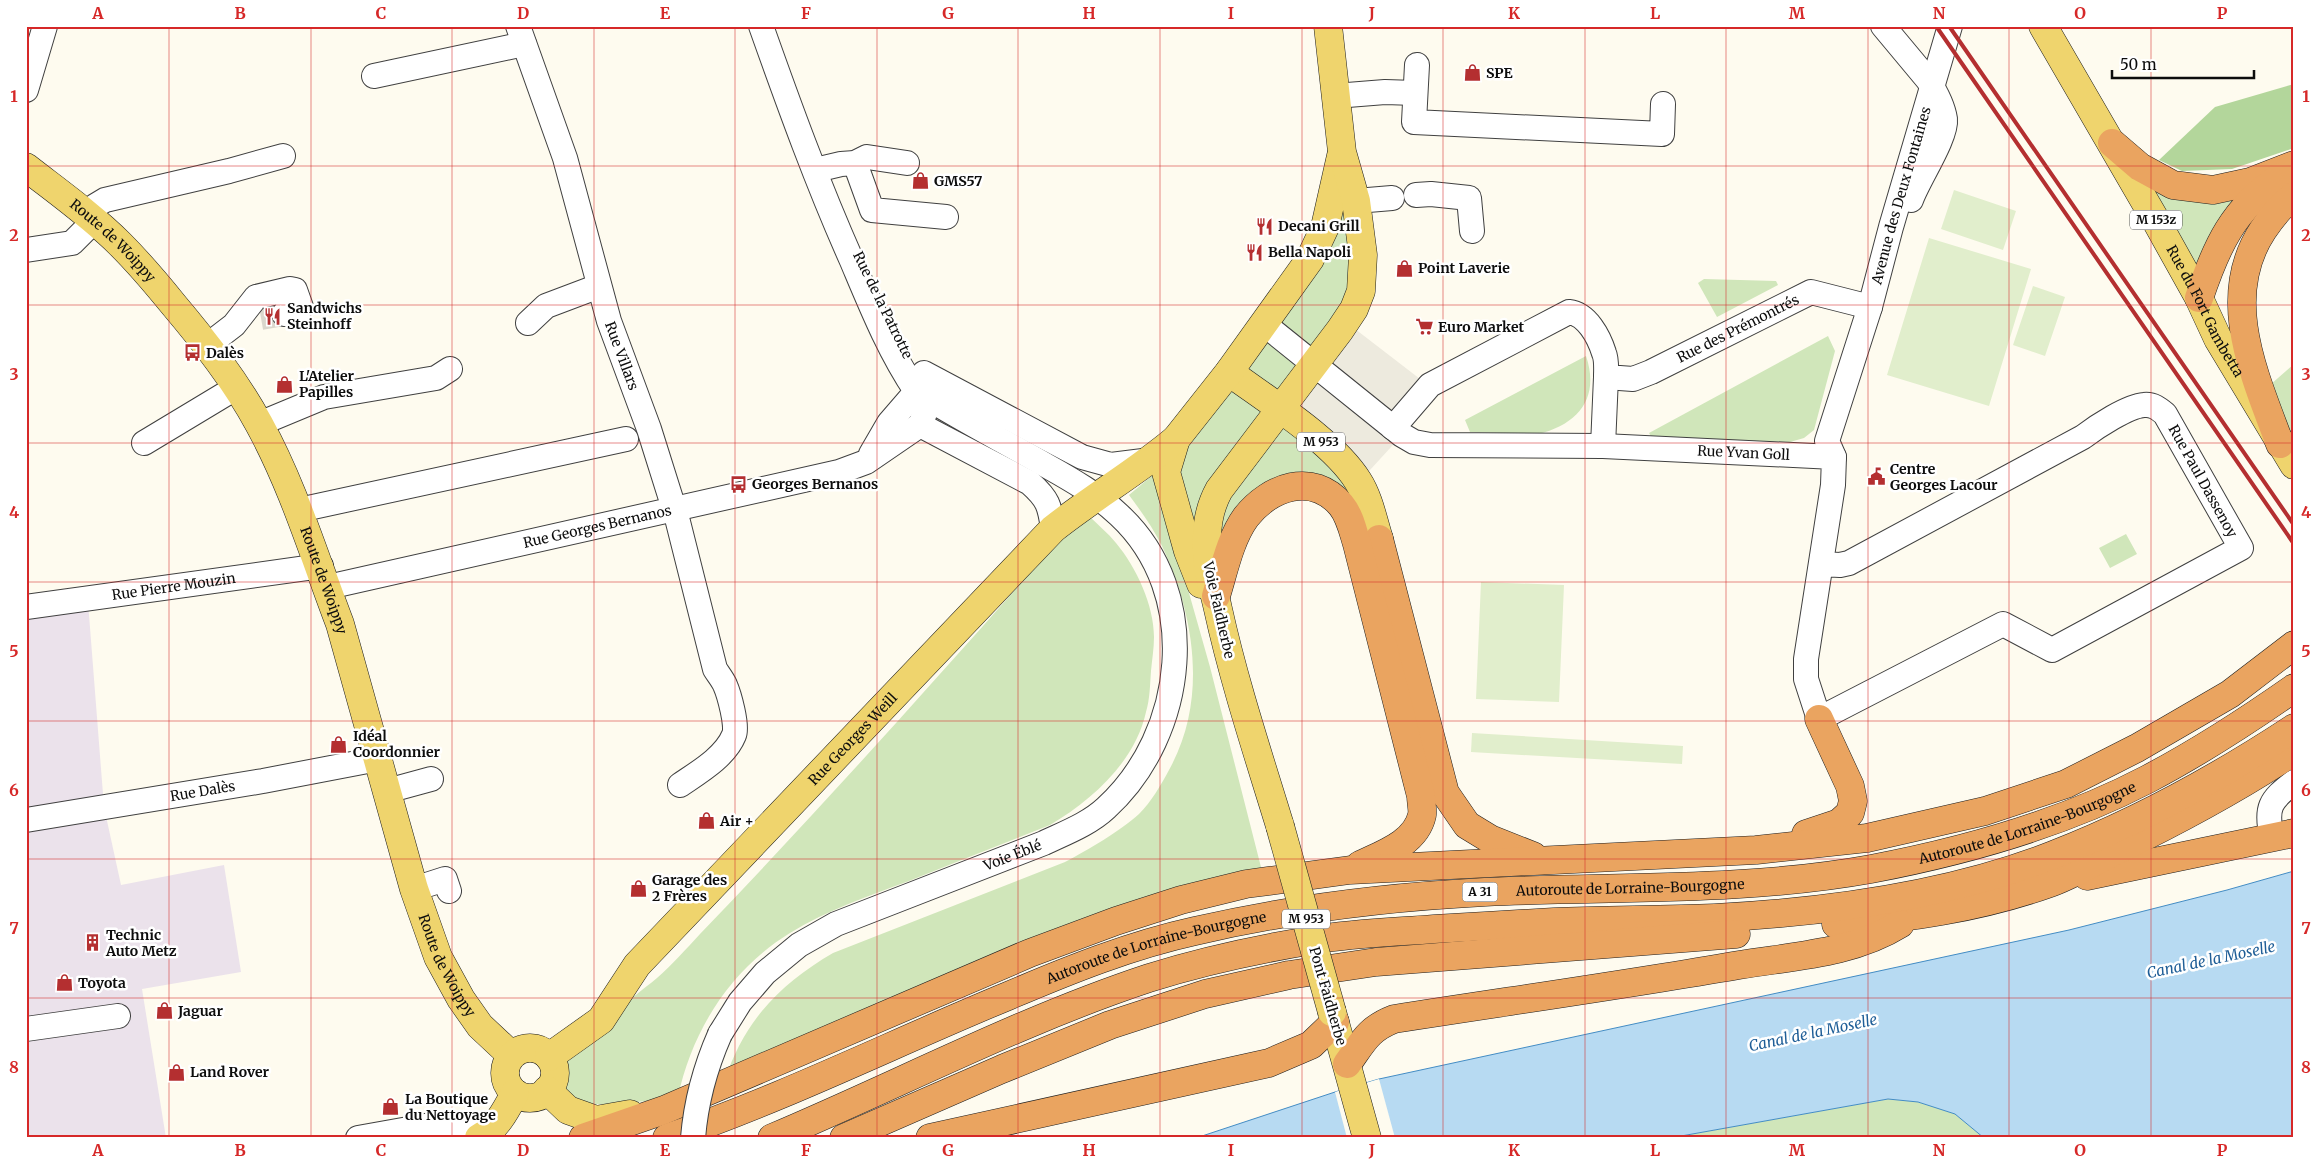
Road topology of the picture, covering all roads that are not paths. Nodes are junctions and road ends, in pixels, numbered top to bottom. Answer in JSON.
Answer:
{"nodes":[{"id":1,"x":45,"y":26,"type":"edge"},
{"id":2,"x":761,"y":26,"type":"edge"},
{"id":3,"x":773,"y":26,"type":"edge"},
{"id":4,"x":1328,"y":26,"type":"edge"},
{"id":5,"x":1883,"y":26,"type":"edge"},
{"id":6,"x":1950,"y":26,"type":"edge"},
{"id":7,"x":2043,"y":26,"type":"edge"},
{"id":8,"x":521,"y":35,"type":"edge"},
{"id":9,"x":1417,"y":65,"type":"dead end"},
{"id":10,"x":374,"y":76,"type":"dead end"},
{"id":11,"x":1932,"y":86,"type":"junction"},
{"id":12,"x":26,"y":90,"type":"edge"},
{"id":13,"x":1415,"y":93,"type":"junction"},
{"id":14,"x":1335,"y":96,"type":"junction"},
{"id":15,"x":1663,"y":104,"type":"dead end"},
{"id":16,"x":2112,"y":142,"type":"junction"},
{"id":17,"x":1342,"y":152,"type":"junction"},
{"id":18,"x":283,"y":156,"type":"dead end"},
{"id":19,"x":855,"y":163,"type":"junction"},
{"id":20,"x":907,"y":163,"type":"dead end"},
{"id":21,"x":2294,"y":166,"type":"edge"},
{"id":22,"x":26,"y":167,"type":"edge"},
{"id":23,"x":824,"y":168,"type":"junction"},
{"id":24,"x":1416,"y":196,"type":"dead end"},
{"id":25,"x":2294,"y":196,"type":"edge"},
{"id":26,"x":1392,"y":198,"type":"dead end"},
{"id":27,"x":1356,"y":201,"type":"junction"},
{"id":28,"x":946,"y":217,"type":"dead end"},
{"id":29,"x":90,"y":218,"type":"junction"},
{"id":30,"x":1472,"y":231,"type":"dead end"},
{"id":31,"x":26,"y":250,"type":"edge"},
{"id":32,"x":598,"y":286,"type":"junction"},
{"id":33,"x":2199,"y":298,"type":"junction"},
{"id":34,"x":1870,"y":307,"type":"junction"},
{"id":35,"x":528,"y":323,"type":"dead end"},
{"id":36,"x":1264,"y":324,"type":"junction"},
{"id":37,"x":234,"y":325,"type":"junction"},
{"id":38,"x":208,"y":345,"type":"junction"},
{"id":39,"x":1315,"y":364,"type":"junction"},
{"id":40,"x":450,"y":369,"type":"dead end"},
{"id":41,"x":1229,"y":372,"type":"junction"},
{"id":42,"x":1606,"y":377,"type":"junction"},
{"id":43,"x":237,"y":387,"type":"junction"},
{"id":44,"x":929,"y":387,"type":"junction"},
{"id":45,"x":1280,"y":410,"type":"junction"},
{"id":46,"x":259,"y":424,"type":"junction"},
{"id":47,"x":920,"y":424,"type":"junction"},
{"id":48,"x":1394,"y":428,"type":"junction"},
{"id":49,"x":626,"y":439,"type":"dead end"},
{"id":50,"x":1176,"y":439,"type":"junction"},
{"id":51,"x":144,"y":443,"type":"dead end"},
{"id":52,"x":1602,"y":446,"type":"junction"},
{"id":53,"x":2287,"y":455,"type":"edge"},
{"id":54,"x":1834,"y":457,"type":"junction"},
{"id":55,"x":1151,"y":460,"type":"junction"},
{"id":56,"x":866,"y":462,"type":"junction"},
{"id":57,"x":1098,"y":497,"type":"junction"},
{"id":58,"x":299,"y":510,"type":"junction"},
{"id":59,"x":674,"y":510,"type":"junction"},
{"id":60,"x":1053,"y":529,"type":"junction"},
{"id":61,"x":1378,"y":539,"type":"joint"},
{"id":62,"x":1821,"y":564,"type":"junction"},
{"id":63,"x":324,"y":577,"type":"junction"},
{"id":64,"x":1216,"y":596,"type":"junction"},
{"id":65,"x":26,"y":607,"type":"edge"},
{"id":66,"x":2294,"y":644,"type":"edge"},
{"id":67,"x":1227,"y":648,"type":"junction"},
{"id":68,"x":2294,"y":688,"type":"edge"},
{"id":69,"x":1819,"y":719,"type":"junction"},
{"id":70,"x":2294,"y":728,"type":"edge"},
{"id":71,"x":2294,"y":751,"type":"edge"},
{"id":72,"x":378,"y":759,"type":"junction"},
{"id":73,"x":431,"y":779,"type":"dead end"},
{"id":74,"x":2294,"y":782,"type":"edge"},
{"id":75,"x":680,"y":785,"type":"dead end"},
{"id":76,"x":387,"y":791,"type":"junction"},
{"id":77,"x":26,"y":820,"type":"edge"},
{"id":78,"x":1280,"y":826,"type":"joint"},
{"id":79,"x":2283,"y":835,"type":"edge"},
{"id":80,"x":1756,"y":850,"type":"junction"},
{"id":81,"x":1539,"y":859,"type":"junction"},
{"id":82,"x":1350,"y":870,"type":"junction"},
{"id":83,"x":2049,"y":884,"type":"junction"},
{"id":84,"x":414,"y":889,"type":"junction"},
{"id":85,"x":449,"y":891,"type":"dead end"},
{"id":86,"x":1911,"y":917,"type":"junction"},
{"id":87,"x":118,"y":1016,"type":"dead end"},
{"id":88,"x":1334,"y":1017,"type":"junction"},
{"id":89,"x":26,"y":1029,"type":"edge"},
{"id":90,"x":511,"y":1055,"type":"junction"},
{"id":91,"x":550,"y":1057,"type":"junction"},
{"id":92,"x":1347,"y":1064,"type":"junction"},
{"id":93,"x":547,"y":1090,"type":"junction"},
{"id":94,"x":515,"y":1093,"type":"junction"},
{"id":95,"x":664,"y":1110,"type":"junction"},
{"id":96,"x":484,"y":1135,"type":"edge"},
{"id":97,"x":358,"y":1138,"type":"edge"},
{"id":98,"x":583,"y":1138,"type":"edge"},
{"id":99,"x":667,"y":1138,"type":"edge"},
{"id":100,"x":693,"y":1138,"type":"edge"},
{"id":101,"x":772,"y":1138,"type":"edge"},
{"id":102,"x":844,"y":1138,"type":"edge"},
{"id":103,"x":930,"y":1138,"type":"edge"},
{"id":104,"x":1367,"y":1138,"type":"edge"}],
"edges":[{"from":1,"to":12,"type":"street"},
{"from":2,"to":44,"type":"street","name":"Rue de la Patrotte"},
{"from":3,"to":23,"type":"street","name":"Rue de la Patrotte"},
{"from":4,"to":14,"type":"main road","number":"M 953"},
{"from":5,"to":11,"type":"street"},
{"from":6,"to":11,"type":"street","name":"Avenue des Deux Fontaines"},
{"from":7,"to":16,"type":"main road","name":"Rue du Fort Gambetta","number":"M 153z"},
{"from":8,"to":10,"type":"street","name":"Rue Villars"},
{"from":8,"to":32,"type":"street","name":"Rue Villars"},
{"from":9,"to":13,"type":"street"},
{"from":11,"to":34,"type":"street","name":"Avenue des Deux Fontaines"},
{"from":13,"to":14,"type":"street"},
{"from":13,"to":15,"type":"street"},
{"from":14,"to":17,"type":"main road","number":"M 953"},
{"from":16,"to":21,"type":"highway"},
{"from":16,"to":33,"type":"main road","name":"Rue du Fort Gambetta","number":"M 153z"},
{"from":17,"to":27,"type":"main road","number":"M 953"},
{"from":17,"to":36,"type":"main road","number":"M 953"},
{"from":18,"to":29,"type":"street"},
{"from":19,"to":20,"type":"street"},
{"from":19,"to":23,"type":"street"},
{"from":19,"to":28,"type":"street"},
{"from":21,"to":33,"type":"highway"},
{"from":22,"to":29,"type":"main road","name":"Route de Woippy"},
{"from":23,"to":44,"type":"street","name":"Rue de la Patrotte"},
{"from":24,"to":30,"type":"street"},
{"from":25,"to":53,"type":"highway"},
{"from":26,"to":27,"type":"street"},
{"from":27,"to":39,"type":"main road","number":"M 953"},
{"from":29,"to":31,"type":"street"},
{"from":29,"to":38,"type":"main road","name":"Route de Woippy"},
{"from":32,"to":35,"type":"street"},
{"from":32,"to":59,"type":"street","name":"Rue Villars"},
{"from":33,"to":53,"type":"main road","name":"Rue du Fort Gambetta","number":"M 153z"},
{"from":34,"to":42,"type":"street","name":"Rue des Prémontrés"},
{"from":34,"to":54,"type":"street","name":"Avenue des Deux Fontaines"},
{"from":36,"to":39,"type":"street","name":"Rue Yvan Goll"},
{"from":36,"to":41,"type":"main road","number":"M 953"},
{"from":37,"to":37,"type":"street"},
{"from":37,"to":38,"type":"street"},
{"from":38,"to":43,"type":"main road","name":"Route de Woippy"},
{"from":39,"to":45,"type":"main road","number":"M 953"},
{"from":39,"to":48,"type":"street","name":"Rue Yvan Goll"},
{"from":40,"to":46,"type":"street"},
{"from":41,"to":45,"type":"main road","number":"M 953"},
{"from":41,"to":50,"type":"main road","number":"M 953"},
{"from":42,"to":48,"type":"street"},
{"from":42,"to":52,"type":"street"},
{"from":43,"to":46,"type":"main road","name":"Route de Woippy"},
{"from":43,"to":51,"type":"street"},
{"from":44,"to":47,"type":"street"},
{"from":44,"to":55,"type":"street","name":"Rue de la Patrotte"},
{"from":44,"to":56,"type":"street"},
{"from":44,"to":57,"type":"street","name":"Rue de la Patrotte"},
{"from":45,"to":61,"type":"main road","number":"M 953"},
{"from":45,"to":64,"type":"main road","name":"Voie Faidherbe","number":"M 953"},
{"from":46,"to":58,"type":"main road","name":"Route de Woippy"},
{"from":47,"to":56,"type":"street","name":"Rue Georges Bernanos"},
{"from":47,"to":60,"type":"street"},
{"from":48,"to":52,"type":"street","name":"Rue Yvan Goll"},
{"from":49,"to":58,"type":"street"},
{"from":50,"to":55,"type":"main road","name":"Rue Georges Weill"},
{"from":50,"to":67,"type":"main road","number":"M 953"},
{"from":52,"to":54,"type":"street","name":"Rue Yvan Goll"},
{"from":54,"to":62,"type":"street"},
{"from":55,"to":57,"type":"main road","name":"Rue Georges Weill"},
{"from":56,"to":59,"type":"street","name":"Rue Georges Bernanos"},
{"from":57,"to":60,"type":"main road","name":"Rue Georges Weill"},
{"from":57,"to":100,"type":"street","name":"Voie Éblé","bridge":true},
{"from":58,"to":63,"type":"main road","name":"Route de Woippy"},
{"from":59,"to":63,"type":"street","name":"Rue Georges Bernanos"},
{"from":59,"to":75,"type":"street","name":"Rue Villars"},
{"from":60,"to":91,"type":"main road","name":"Rue Georges Weill"},
{"from":61,"to":81,"type":"highway"},
{"from":62,"to":69,"type":"street"},
{"from":62,"to":69,"type":"street","name":"Rue Paul Dassenoy"},
{"from":63,"to":65,"type":"street","name":"Rue Pierre Mouzin"},
{"from":63,"to":72,"type":"main road","name":"Route de Woippy"},
{"from":64,"to":67,"type":"main road","name":"Voie Faidherbe","number":"M 953"},
{"from":64,"to":82,"type":"highway"},
{"from":66,"to":80,"type":"highway"},
{"from":67,"to":78,"type":"main road","name":"Voie Faidherbe","number":"M 953"},
{"from":68,"to":99,"type":"highway","name":"Autoroute de Lorraine-Bourgogne","number":"A 31"},
{"from":69,"to":80,"type":"highway"},
{"from":70,"to":101,"type":"highway","name":"Autoroute de Lorraine-Bourgogne"},
{"from":71,"to":83,"type":"highway"},
{"from":72,"to":76,"type":"main road","name":"Route de Woippy"},
{"from":72,"to":77,"type":"street","name":"Rue Dalès"},
{"from":73,"to":76,"type":"street"},
{"from":74,"to":79,"type":"street"},
{"from":76,"to":84,"type":"main road","name":"Route de Woippy"},
{"from":78,"to":88,"type":"main road","name":"Pont Faidherbe","number":"M 953","bridge":true},
{"from":79,"to":83,"type":"highway"},
{"from":80,"to":81,"type":"highway"},
{"from":81,"to":82,"type":"highway"},
{"from":82,"to":95,"type":"highway"},
{"from":83,"to":86,"type":"highway"},
{"from":84,"to":85,"type":"street"},
{"from":84,"to":90,"type":"main road","name":"Route de Woippy"},
{"from":86,"to":92,"type":"highway"},
{"from":86,"to":102,"type":"highway"},
{"from":87,"to":89,"type":"street"},
{"from":88,"to":92,"type":"main road","name":"Pont Faidherbe","number":"M 953"},
{"from":88,"to":103,"type":"highway"},
{"from":90,"to":91,"type":"main road"},
{"from":90,"to":94,"type":"main road"},
{"from":91,"to":93,"type":"main road"},
{"from":92,"to":104,"type":"main road","name":"Pont Faidherbe","number":"M 953"},
{"from":93,"to":94,"type":"main road"},
{"from":93,"to":95,"type":"main road"},
{"from":94,"to":96,"type":"main road"},
{"from":95,"to":98,"type":"highway"},
{"from":96,"to":97,"type":"street"}]}
